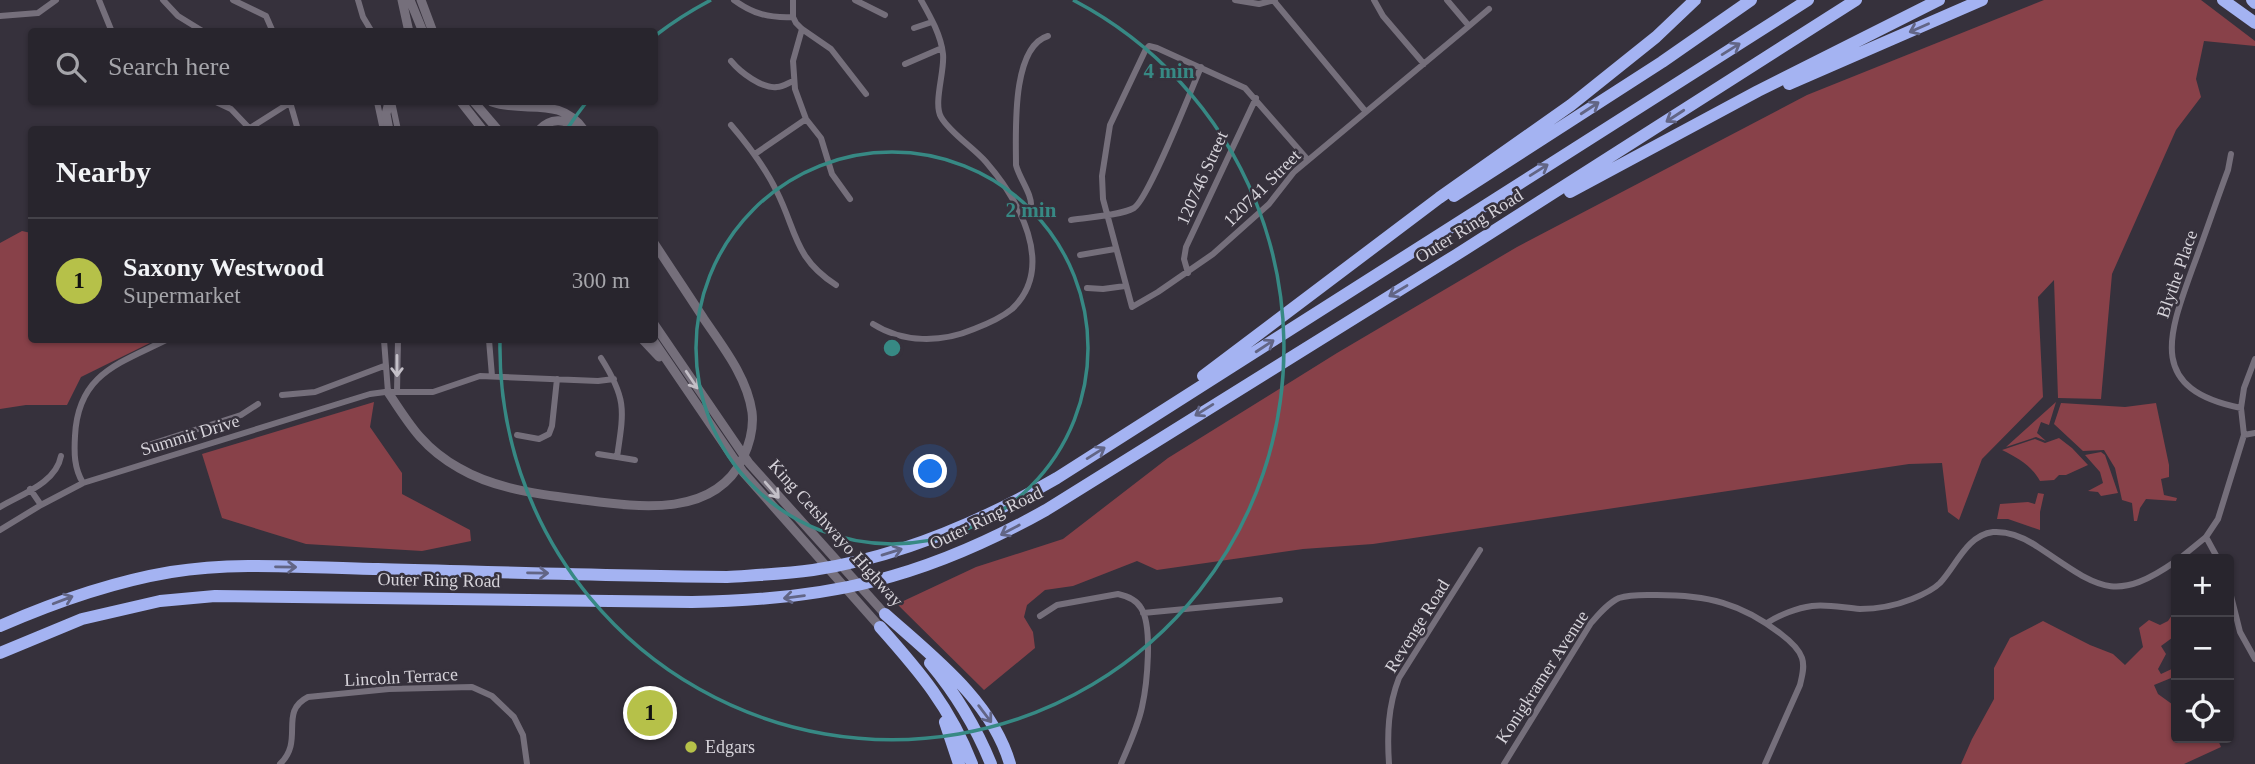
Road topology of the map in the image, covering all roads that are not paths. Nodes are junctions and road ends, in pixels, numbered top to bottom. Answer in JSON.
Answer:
{"nodes":[{"id":1,"x":56,"y":0,"type":"edge"},
{"id":2,"x":99,"y":0,"type":"edge"},
{"id":3,"x":163,"y":0,"type":"edge"},
{"id":4,"x":233,"y":0,"type":"edge"},
{"id":5,"x":358,"y":0,"type":"edge"},
{"id":6,"x":401,"y":0,"type":"edge"},
{"id":7,"x":410,"y":0,"type":"edge"},
{"id":8,"x":421,"y":0,"type":"edge"},
{"id":9,"x":734,"y":0,"type":"edge"},
{"id":10,"x":793,"y":0,"type":"edge"},
{"id":11,"x":855,"y":0,"type":"edge"},
{"id":12,"x":921,"y":0,"type":"edge"},
{"id":13,"x":1235,"y":0,"type":"edge"},
{"id":14,"x":1374,"y":0,"type":"edge"},
{"id":15,"x":1447,"y":0,"type":"edge"},
{"id":16,"x":1695,"y":0,"type":"edge"},
{"id":17,"x":1751,"y":0,"type":"edge"},
{"id":18,"x":1808,"y":0,"type":"edge"},
{"id":19,"x":1856,"y":0,"type":"edge"},
{"id":20,"x":1939,"y":0,"type":"edge"},
{"id":21,"x":1982,"y":0,"type":"edge"},
{"id":22,"x":2222,"y":0,"type":"edge"},
{"id":23,"x":1275,"y":1,"type":"edge"},
{"id":24,"x":1489,"y":9,"type":"dead end"},
{"id":25,"x":885,"y":15,"type":"dead end"},
{"id":26,"x":0,"y":16,"type":"edge"},
{"id":27,"x":363,"y":16,"type":"junction"},
{"id":28,"x":793,"y":17,"type":"junction"},
{"id":29,"x":932,"y":22,"type":"junction"},
{"id":30,"x":2255,"y":23,"type":"edge"},
{"id":31,"x":1469,"y":26,"type":"junction"},
{"id":32,"x":110,"y":28,"type":"edge"},
{"id":33,"x":198,"y":28,"type":"edge"},
{"id":34,"x":271,"y":28,"type":"edge"},
{"id":35,"x":363,"y":28,"type":"edge"},
{"id":36,"x":370,"y":28,"type":"edge"},
{"id":37,"x":408,"y":28,"type":"edge"},
{"id":38,"x":421,"y":28,"type":"edge"},
{"id":39,"x":432,"y":28,"type":"edge"},
{"id":40,"x":914,"y":28,"type":"dead end"},
{"id":41,"x":802,"y":29,"type":"junction"},
{"id":42,"x":1048,"y":36,"type":"dead end"},
{"id":43,"x":942,"y":48,"type":"junction"},
{"id":44,"x":731,"y":61,"type":"dead end"},
{"id":45,"x":905,"y":64,"type":"dead end"},
{"id":46,"x":1424,"y":64,"type":"junction"},
{"id":47,"x":1201,"y":67,"type":"junction"},
{"id":48,"x":793,"y":80,"type":"junction"},
{"id":49,"x":866,"y":94,"type":"dead end"},
{"id":50,"x":1256,"y":98,"type":"junction"},
{"id":51,"x":222,"y":105,"type":"edge"},
{"id":52,"x":286,"y":105,"type":"edge"},
{"id":53,"x":292,"y":105,"type":"edge"},
{"id":54,"x":378,"y":105,"type":"edge"},
{"id":55,"x":389,"y":105,"type":"edge"},
{"id":56,"x":391,"y":105,"type":"edge"},
{"id":57,"x":463,"y":105,"type":"edge"},
{"id":58,"x":477,"y":105,"type":"edge"},
{"id":59,"x":505,"y":105,"type":"edge"},
{"id":60,"x":1366,"y":112,"type":"junction"},
{"id":61,"x":1707,"y":118,"type":"junction"},
{"id":62,"x":806,"y":119,"type":"junction"},
{"id":63,"x":731,"y":125,"type":"dead end"},
{"id":64,"x":247,"y":126,"type":"edge"},
{"id":65,"x":255,"y":126,"type":"edge"},
{"id":66,"x":297,"y":126,"type":"edge"},
{"id":67,"x":382,"y":126,"type":"edge"},
{"id":68,"x":388,"y":126,"type":"edge"},
{"id":69,"x":397,"y":126,"type":"edge"},
{"id":70,"x":480,"y":126,"type":"edge"},
{"id":71,"x":495,"y":126,"type":"edge"},
{"id":72,"x":544,"y":126,"type":"edge"},
{"id":73,"x":574,"y":126,"type":"edge"},
{"id":74,"x":578,"y":126,"type":"edge"},
{"id":75,"x":755,"y":154,"type":"junction"},
{"id":76,"x":2231,"y":154,"type":"dead end"},
{"id":77,"x":1308,"y":160,"type":"junction"},
{"id":78,"x":850,"y":199,"type":"dead end"},
{"id":79,"x":1022,"y":214,"type":"junction"},
{"id":80,"x":1107,"y":214,"type":"junction"},
{"id":81,"x":1070,"y":220,"type":"dead end"},
{"id":82,"x":658,"y":249,"type":"edge"},
{"id":83,"x":1115,"y":249,"type":"junction"},
{"id":84,"x":1368,"y":252,"type":"junction"},
{"id":85,"x":1080,"y":255,"type":"dead end"},
{"id":86,"x":1456,"y":256,"type":"junction"},
{"id":87,"x":1188,"y":273,"type":"junction"},
{"id":88,"x":836,"y":285,"type":"dead end"},
{"id":89,"x":1125,"y":286,"type":"junction"},
{"id":90,"x":1087,"y":288,"type":"dead end"},
{"id":91,"x":873,"y":324,"type":"dead end"},
{"id":92,"x":658,"y":330,"type":"edge"},
{"id":93,"x":160,"y":343,"type":"edge"},
{"id":94,"x":384,"y":343,"type":"edge"},
{"id":95,"x":398,"y":343,"type":"edge"},
{"id":96,"x":489,"y":343,"type":"edge"},
{"id":97,"x":646,"y":343,"type":"edge"},
{"id":98,"x":655,"y":343,"type":"edge"},
{"id":99,"x":601,"y":358,"type":"dead end"},
{"id":100,"x":2255,"y":359,"type":"edge"},
{"id":101,"x":384,"y":366,"type":"junction"},
{"id":102,"x":492,"y":376,"type":"junction"},
{"id":103,"x":557,"y":379,"type":"junction"},
{"id":104,"x":614,"y":379,"type":"junction"},
{"id":105,"x":681,"y":382,"type":"junction"},
{"id":106,"x":282,"y":395,"type":"dead end"},
{"id":107,"x":393,"y":395,"type":"junction"},
{"id":108,"x":258,"y":404,"type":"dead end"},
{"id":109,"x":2241,"y":408,"type":"junction"},
{"id":110,"x":216,"y":425,"type":"junction"},
{"id":111,"x":2255,"y":433,"type":"edge"},
{"id":112,"x":517,"y":435,"type":"dead end"},
{"id":113,"x":1125,"y":435,"type":"junction"},
{"id":114,"x":2244,"y":435,"type":"junction"},
{"id":115,"x":221,"y":439,"type":"junction"},
{"id":116,"x":145,"y":446,"type":"dead end"},
{"id":117,"x":598,"y":454,"type":"dead end"},
{"id":118,"x":61,"y":456,"type":"dead end"},
{"id":119,"x":617,"y":457,"type":"junction"},
{"id":120,"x":635,"y":460,"type":"dead end"},
{"id":121,"x":83,"y":484,"type":"junction"},
{"id":122,"x":30,"y":489,"type":"junction"},
{"id":123,"x":41,"y":505,"type":"junction"},
{"id":124,"x":0,"y":508,"type":"edge"},
{"id":125,"x":0,"y":530,"type":"edge"},
{"id":126,"x":2206,"y":537,"type":"junction"},
{"id":127,"x":1480,"y":550,"type":"dead end"},
{"id":128,"x":2185,"y":554,"type":"edge"},
{"id":129,"x":2215,"y":554,"type":"edge"},
{"id":130,"x":2171,"y":565,"type":"edge"},
{"id":131,"x":1280,"y":600,"type":"dead end"},
{"id":132,"x":2234,"y":608,"type":"edge"},
{"id":133,"x":881,"y":611,"type":"junction"},
{"id":134,"x":1143,"y":612,"type":"junction"},
{"id":135,"x":1040,"y":616,"type":"dead end"},
{"id":136,"x":1767,"y":623,"type":"junction"},
{"id":137,"x":0,"y":626,"type":"edge"},
{"id":138,"x":880,"y":627,"type":"junction"},
{"id":139,"x":0,"y":653,"type":"edge"},
{"id":140,"x":2255,"y":659,"type":"edge"},
{"id":141,"x":280,"y":764,"type":"edge"},
{"id":142,"x":527,"y":764,"type":"edge"},
{"id":143,"x":959,"y":764,"type":"edge"},
{"id":144,"x":972,"y":764,"type":"edge"},
{"id":145,"x":991,"y":764,"type":"edge"},
{"id":146,"x":1010,"y":764,"type":"edge"},
{"id":147,"x":1121,"y":764,"type":"edge"},
{"id":148,"x":1389,"y":764,"type":"edge"},
{"id":149,"x":1504,"y":764,"type":"edge"},
{"id":150,"x":1765,"y":764,"type":"edge"}],
"edges":[{"from":1,"to":26,"type":"street"},
{"from":2,"to":32,"type":"street"},
{"from":3,"to":33,"type":"street"},
{"from":4,"to":34,"type":"street"},
{"from":5,"to":27,"type":"street"},
{"from":6,"to":37,"type":"main road"},
{"from":7,"to":38,"type":"main road"},
{"from":8,"to":39,"type":"main road"},
{"from":9,"to":28,"type":"street"},
{"from":10,"to":28,"type":"street"},
{"from":11,"to":25,"type":"street"},
{"from":12,"to":29,"type":"street"},
{"from":13,"to":23,"type":"street"},
{"from":14,"to":46,"type":"street"},
{"from":15,"to":31,"type":"street"},
{"from":16,"to":84,"type":"highway"},
{"from":84,"to":17,"type":"highway","one_way":true},
{"from":113,"to":18,"type":"highway","name":"Outer Ring Road","one_way":true},
{"from":19,"to":86,"type":"highway","name":"Outer Ring Road","one_way":true},
{"from":20,"to":61,"type":"highway"},
{"from":21,"to":61,"type":"highway","one_way":true},
{"from":22,"to":30,"type":"highway"},
{"from":23,"to":60,"type":"street"},
{"from":24,"to":31,"type":"street","name":"120741 Street"},
{"from":27,"to":35,"type":"street"},
{"from":27,"to":36,"type":"street"},
{"from":28,"to":41,"type":"street"},
{"from":29,"to":40,"type":"street"},
{"from":29,"to":43,"type":"street"},
{"from":31,"to":46,"type":"street","name":"120741 Street"},
{"from":41,"to":48,"type":"street"},
{"from":41,"to":49,"type":"street"},
{"from":42,"to":79,"type":"street"},
{"from":43,"to":45,"type":"street"},
{"from":43,"to":79,"type":"street"},
{"from":44,"to":48,"type":"street"},
{"from":46,"to":60,"type":"street","name":"120741 Street"},
{"from":47,"to":50,"type":"street"},
{"from":47,"to":80,"type":"street"},
{"from":47,"to":80,"type":"street"},
{"from":48,"to":62,"type":"street"},
{"from":50,"to":77,"type":"street"},
{"from":50,"to":87,"type":"street","name":"120746 Street"},
{"from":51,"to":64,"type":"street"},
{"from":52,"to":65,"type":"street"},
{"from":53,"to":66,"type":"street"},
{"from":54,"to":67,"type":"street"},
{"from":55,"to":68,"type":"main road"},
{"from":56,"to":69,"type":"street"},
{"from":57,"to":70,"type":"main road"},
{"from":58,"to":71,"type":"main road"},
{"from":59,"to":74,"type":"main road"},
{"from":60,"to":77,"type":"street","name":"120741 Street"},
{"from":61,"to":86,"type":"highway"},
{"from":62,"to":75,"type":"street"},
{"from":62,"to":78,"type":"street"},
{"from":63,"to":75,"type":"street"},
{"from":72,"to":73,"type":"main road"},
{"from":75,"to":88,"type":"street"},
{"from":76,"to":109,"type":"street","name":"Blythe Place"},
{"from":77,"to":87,"type":"street","name":"120741 Street"},
{"from":79,"to":91,"type":"street"},
{"from":80,"to":81,"type":"street"},
{"from":80,"to":83,"type":"street"},
{"from":82,"to":107,"type":"main road"},
{"from":83,"to":85,"type":"street"},
{"from":83,"to":89,"type":"street"},
{"from":84,"to":113,"type":"highway"},
{"from":86,"to":139,"type":"highway","name":"Outer Ring Road","one_way":true},
{"from":87,"to":89,"type":"street","name":"120741 Street"},
{"from":89,"to":90,"type":"street"},
{"from":92,"to":133,"type":"main road","name":"King Cetshwayo Highway","one_way":true},
{"from":93,"to":121,"type":"street"},
{"from":94,"to":101,"type":"street"},
{"from":95,"to":107,"type":"street","one_way":true},
{"from":96,"to":102,"type":"street"},
{"from":97,"to":105,"type":"main road"},
{"from":98,"to":105,"type":"main road","name":"King Cetshwayo Highway"},
{"from":99,"to":104,"type":"street"},
{"from":100,"to":109,"type":"street"},
{"from":101,"to":106,"type":"street"},
{"from":101,"to":107,"type":"street"},
{"from":102,"to":103,"type":"street","name":"Summit Drive"},
{"from":102,"to":107,"type":"street","name":"Summit Drive"},
{"from":103,"to":104,"type":"street","name":"Summit Drive"},
{"from":103,"to":112,"type":"street"},
{"from":104,"to":119,"type":"street"},
{"from":105,"to":138,"type":"main road","name":"King Cetshwayo Highway"},
{"from":107,"to":115,"type":"street","name":"Summit Drive"},
{"from":108,"to":110,"type":"street"},
{"from":109,"to":114,"type":"street"},
{"from":110,"to":115,"type":"street"},
{"from":110,"to":116,"type":"street"},
{"from":111,"to":114,"type":"street"},
{"from":137,"to":113,"type":"highway","name":"Outer Ring Road","one_way":true},
{"from":114,"to":126,"type":"street"},
{"from":115,"to":121,"type":"street","name":"Summit Drive"},
{"from":117,"to":119,"type":"street"},
{"from":118,"to":122,"type":"street"},
{"from":119,"to":120,"type":"street"},
{"from":121,"to":123,"type":"street","name":"Summit Drive"},
{"from":122,"to":123,"type":"street"},
{"from":122,"to":124,"type":"street"},
{"from":123,"to":125,"type":"street","name":"Summit Drive"},
{"from":126,"to":128,"type":"street"},
{"from":126,"to":129,"type":"street"},
{"from":127,"to":148,"type":"street","name":"Revenge Road"},
{"from":130,"to":136,"type":"street"},
{"from":131,"to":134,"type":"street"},
{"from":132,"to":140,"type":"street"},
{"from":133,"to":145,"type":"highway","name":"King Cetshwayo Highway"},
{"from":133,"to":146,"type":"highway","one_way":true},
{"from":134,"to":135,"type":"street"},
{"from":134,"to":147,"type":"street"},
{"from":136,"to":149,"type":"street","name":"Konigkramer Avenue"},
{"from":136,"to":150,"type":"street","name":"Konigkramer Avenue"},
{"from":138,"to":143,"type":"highway"},
{"from":138,"to":144,"type":"highway","name":"King Cetshwayo Highway"},
{"from":141,"to":142,"type":"street","name":"Lincoln Terrace"}]}
